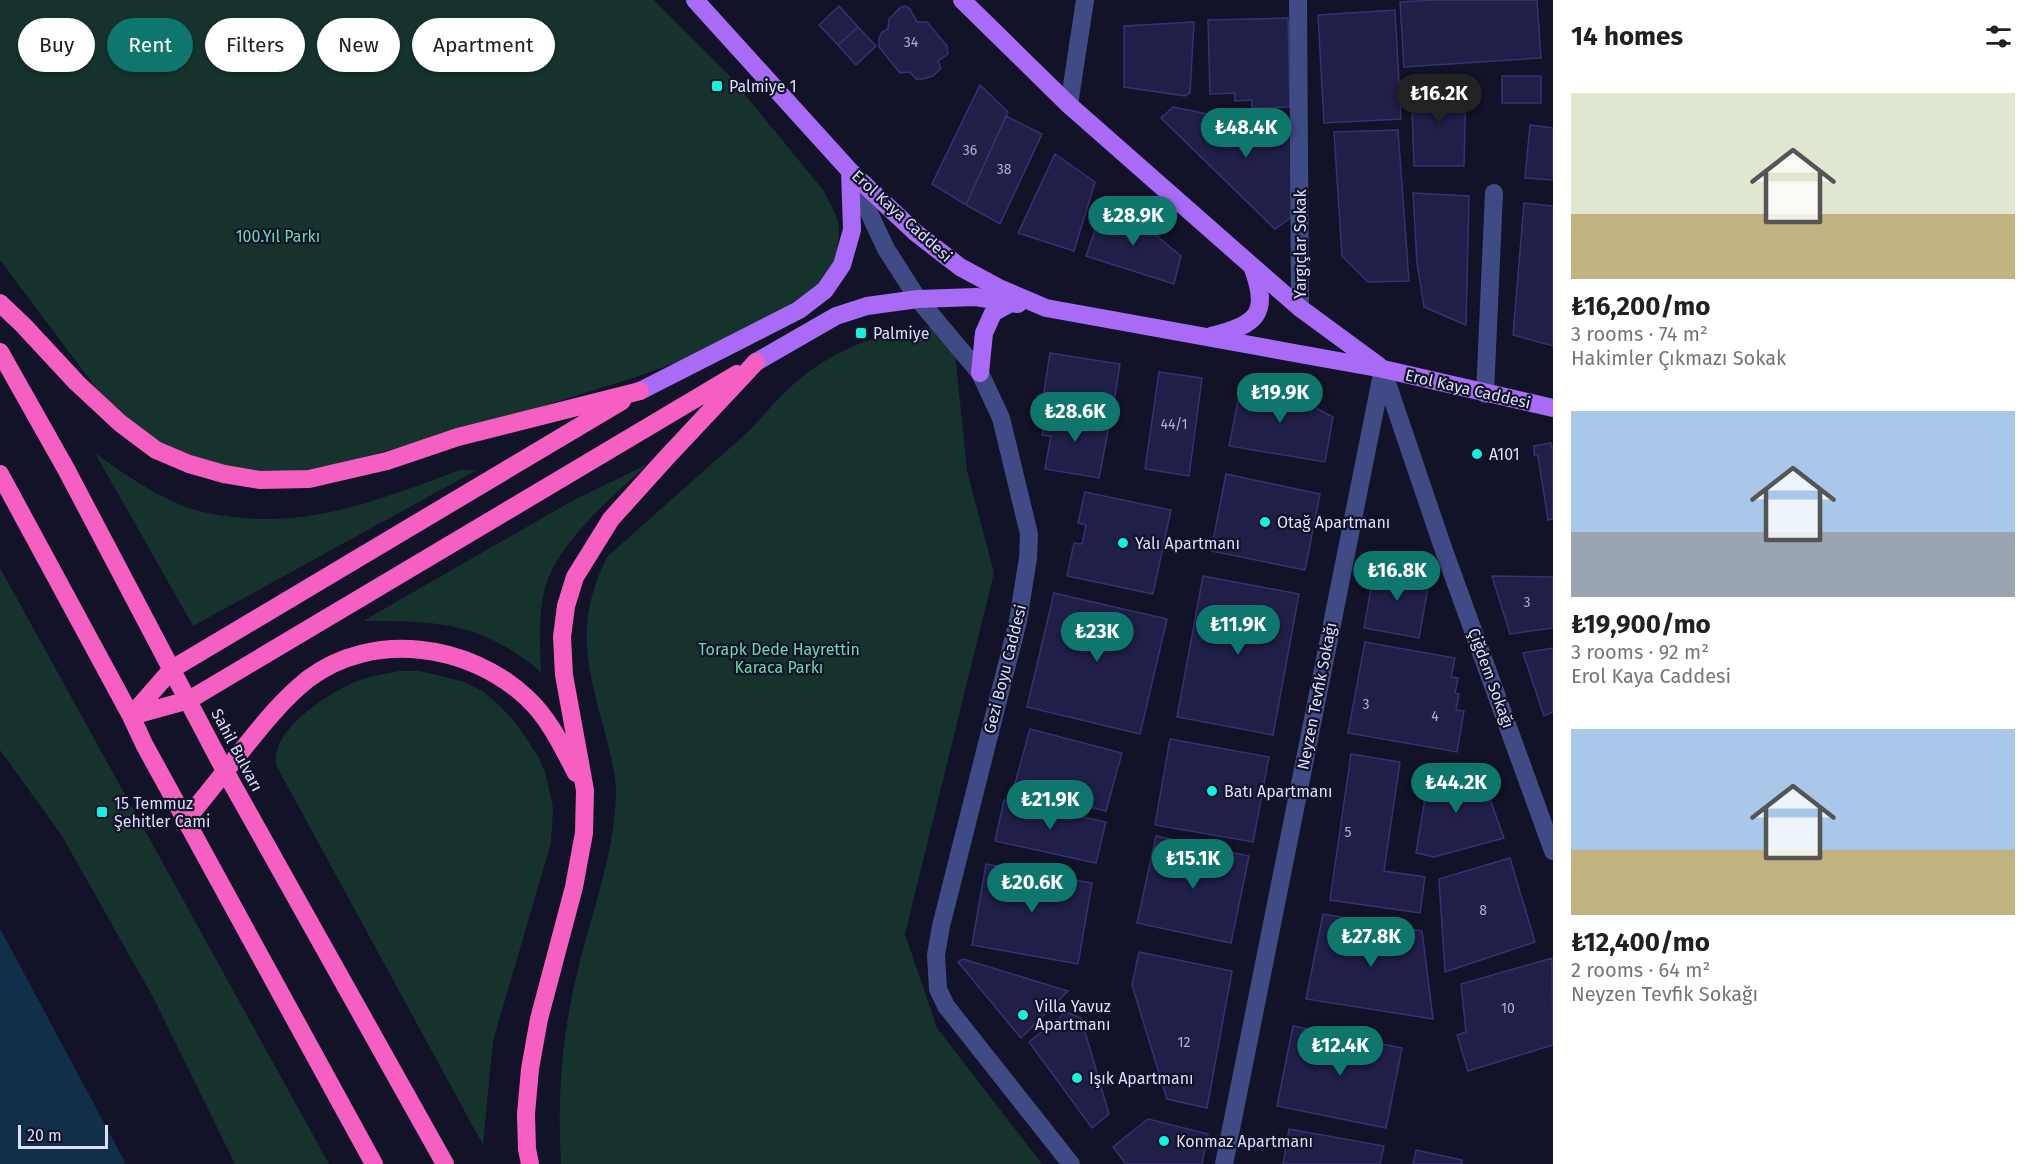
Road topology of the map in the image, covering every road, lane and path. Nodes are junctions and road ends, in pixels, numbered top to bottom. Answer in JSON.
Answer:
{"nodes":[{"id":1,"x":695,"y":0,"type":"edge"},
{"id":2,"x":962,"y":0,"type":"edge"},
{"id":3,"x":1085,"y":0,"type":"edge"},
{"id":4,"x":1299,"y":0,"type":"edge"},
{"id":5,"x":1069,"y":105,"type":"junction"},
{"id":6,"x":850,"y":171,"type":"junction"},
{"id":7,"x":1494,"y":193,"type":"dead end"},
{"id":8,"x":1252,"y":266,"type":"junction"},
{"id":9,"x":918,"y":299,"type":"junction"},
{"id":10,"x":0,"y":303,"type":"edge"},
{"id":11,"x":1011,"y":303,"type":"junction"},
{"id":12,"x":1046,"y":308,"type":"junction"},
{"id":13,"x":1300,"y":308,"type":"junction"},
{"id":14,"x":1207,"y":337,"type":"junction"},
{"id":15,"x":0,"y":352,"type":"edge"},
{"id":16,"x":756,"y":363,"type":"junction"},
{"id":17,"x":1383,"y":369,"type":"junction"},
{"id":18,"x":980,"y":372,"type":"junction"},
{"id":19,"x":640,"y":391,"type":"junction"},
{"id":20,"x":1485,"y":393,"type":"junction"},
{"id":21,"x":1553,"y":408,"type":"edge"},
{"id":22,"x":0,"y":474,"type":"edge"},
{"id":23,"x":172,"y":669,"type":"junction"},
{"id":24,"x":189,"y":700,"type":"junction"},
{"id":25,"x":131,"y":716,"type":"junction"},
{"id":26,"x":225,"y":771,"type":"junction"},
{"id":27,"x":585,"y":790,"type":"junction"},
{"id":28,"x":186,"y":820,"type":"junction"},
{"id":29,"x":1553,"y":851,"type":"edge"},
{"id":30,"x":374,"y":1164,"type":"edge"},
{"id":31,"x":445,"y":1164,"type":"edge"},
{"id":32,"x":530,"y":1164,"type":"edge"},
{"id":33,"x":1071,"y":1164,"type":"edge"},
{"id":34,"x":1224,"y":1164,"type":"edge"}],
"edges":[{"from":1,"to":6,"type":"main road","name":"Erol Kaya Caddesi"},
{"from":2,"to":5,"type":"main road","name":"Erol Kaya Caddesi"},
{"from":3,"to":5,"type":"street"},
{"from":4,"to":13,"type":"street","name":"Yargıçlar Sokak"},
{"from":5,"to":8,"type":"main road","name":"Erol Kaya Caddesi"},
{"from":6,"to":9,"type":"street","name":"Gezi Boyu Caddesi"},
{"from":6,"to":12,"type":"main road","name":"Erol Kaya Caddesi"},
{"from":6,"to":19,"type":"main road"},
{"from":7,"to":20,"type":"street"},
{"from":8,"to":13,"type":"main road","name":"Erol Kaya Caddesi"},
{"from":8,"to":14,"type":"main road"},
{"from":9,"to":11,"type":"main road"},
{"from":9,"to":16,"type":"main road"},
{"from":9,"to":18,"type":"street","name":"Gezi Boyu Caddesi"},
{"from":10,"to":19,"type":"highway"},
{"from":11,"to":12,"type":"main road"},
{"from":11,"to":18,"type":"main road"},
{"from":12,"to":14,"type":"main road","name":"Erol Kaya Caddesi"},
{"from":13,"to":17,"type":"main road","name":"Erol Kaya Caddesi"},
{"from":14,"to":17,"type":"main road","name":"Erol Kaya Caddesi"},
{"from":15,"to":23,"type":"highway","name":"Sahil Bulvarı"},
{"from":16,"to":24,"type":"highway"},
{"from":16,"to":27,"type":"highway"},
{"from":17,"to":20,"type":"main road","name":"Erol Kaya Caddesi"},
{"from":17,"to":29,"type":"street","name":"Çiğdem Sokağı"},
{"from":17,"to":34,"type":"street","name":"Neyzen Tevfik Sokağı"},
{"from":18,"to":33,"type":"street","name":"Gezi Boyu Caddesi"},
{"from":19,"to":23,"type":"highway"},
{"from":20,"to":21,"type":"main road","name":"Erol Kaya Caddesi"},
{"from":22,"to":25,"type":"highway"},
{"from":23,"to":24,"type":"highway","name":"Sahil Bulvarı"},
{"from":23,"to":25,"type":"highway"},
{"from":24,"to":25,"type":"highway"},
{"from":24,"to":26,"type":"highway","name":"Sahil Bulvarı"},
{"from":25,"to":28,"type":"highway"},
{"from":26,"to":27,"type":"highway"},
{"from":26,"to":28,"type":"highway"},
{"from":26,"to":31,"type":"highway","name":"Sahil Bulvarı"},
{"from":27,"to":32,"type":"highway"},
{"from":28,"to":30,"type":"highway"}]}
